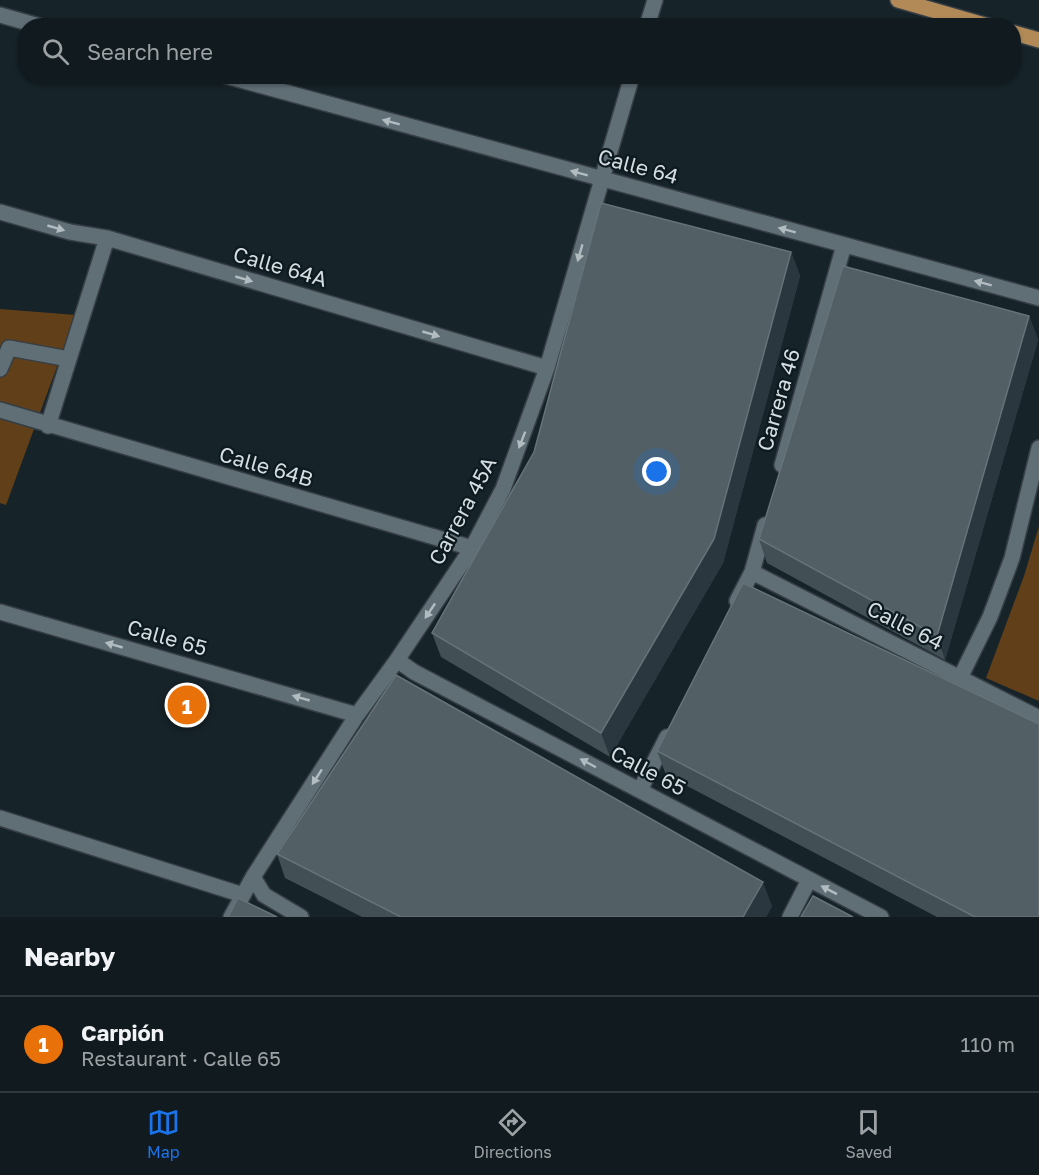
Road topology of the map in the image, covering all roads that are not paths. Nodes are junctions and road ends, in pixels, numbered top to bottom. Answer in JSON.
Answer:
{"nodes":[{"id":1,"x":655,"y":0,"type":"edge"},
{"id":2,"x":898,"y":0,"type":"edge"},
{"id":3,"x":0,"y":15,"type":"edge"},
{"id":4,"x":649,"y":18,"type":"edge"},
{"id":5,"x":960,"y":18,"type":"edge"},
{"id":6,"x":18,"y":20,"type":"edge"},
{"id":7,"x":1021,"y":35,"type":"edge"},
{"id":8,"x":1039,"y":40,"type":"edge"},
{"id":9,"x":255,"y":84,"type":"edge"},
{"id":10,"x":630,"y":84,"type":"edge"},
{"id":11,"x":602,"y":179,"type":"junction"},
{"id":12,"x":0,"y":212,"type":"edge"},
{"id":13,"x":107,"y":238,"type":"junction"},
{"id":14,"x":844,"y":245,"type":"junction"},
{"id":15,"x":1039,"y":298,"type":"edge"},
{"id":16,"x":69,"y":359,"type":"junction"},
{"id":17,"x":547,"y":368,"type":"junction"},
{"id":18,"x":0,"y":369,"type":"edge"},
{"id":19,"x":0,"y":410,"type":"edge"},
{"id":20,"x":48,"y":426,"type":"junction"},
{"id":21,"x":1039,"y":448,"type":"edge"},
{"id":22,"x":777,"y":482,"type":"edge"},
{"id":23,"x":771,"y":505,"type":"edge"},
{"id":24,"x":472,"y":548,"type":"junction"},
{"id":25,"x":752,"y":572,"type":"junction"},
{"id":26,"x":0,"y":612,"type":"edge"},
{"id":27,"x":730,"y":614,"type":"edge"},
{"id":28,"x":398,"y":660,"type":"junction"},
{"id":29,"x":960,"y":678,"type":"junction"},
{"id":30,"x":357,"y":715,"type":"junction"},
{"id":31,"x":1039,"y":718,"type":"edge"},
{"id":32,"x":672,"y":728,"type":"edge"},
{"id":33,"x":640,"y":790,"type":"junction"},
{"id":34,"x":0,"y":818,"type":"edge"},
{"id":35,"x":253,"y":877,"type":"junction"},
{"id":36,"x":809,"y":880,"type":"junction"},
{"id":37,"x":243,"y":895,"type":"junction"},
{"id":38,"x":279,"y":906,"type":"junction"},
{"id":39,"x":231,"y":917,"type":"edge"},
{"id":40,"x":301,"y":917,"type":"edge"},
{"id":41,"x":790,"y":917,"type":"edge"},
{"id":42,"x":881,"y":917,"type":"edge"}],
"edges":[{"from":1,"to":4,"type":"street"},
{"from":2,"to":5,"type":"main road"},
{"from":3,"to":6,"type":"street"},
{"from":7,"to":8,"type":"main road"},
{"from":11,"to":9,"type":"street","name":"Calle 64","one_way":true},
{"from":10,"to":11,"type":"street","name":"Carrera 45A"},
{"from":14,"to":11,"type":"street","name":"Calle 64","one_way":true},
{"from":11,"to":17,"type":"street","name":"Carrera 45A","one_way":true},
{"from":12,"to":13,"type":"street","name":"Calle 64A","one_way":true},
{"from":13,"to":16,"type":"street"},
{"from":13,"to":17,"type":"street","name":"Calle 64A","one_way":true},
{"from":15,"to":14,"type":"street","name":"Calle 64","one_way":true},
{"from":14,"to":22,"type":"street","name":"Carrera 46"},
{"from":16,"to":18,"type":"street"},
{"from":16,"to":20,"type":"street"},
{"from":17,"to":24,"type":"street","name":"Carrera 45A","one_way":true},
{"from":19,"to":20,"type":"street"},
{"from":20,"to":24,"type":"street","name":"Calle 64B"},
{"from":21,"to":29,"type":"street"},
{"from":23,"to":25,"type":"street"},
{"from":24,"to":28,"type":"street","name":"Carrera 45A","one_way":true},
{"from":25,"to":27,"type":"street"},
{"from":25,"to":29,"type":"street","name":"Calle 64"},
{"from":30,"to":26,"type":"street","name":"Calle 65","one_way":true},
{"from":28,"to":30,"type":"street","name":"Carrera 45A"},
{"from":33,"to":28,"type":"street","name":"Calle 65","one_way":true},
{"from":29,"to":31,"type":"street","name":"Calle 64"},
{"from":30,"to":35,"type":"street","name":"Carrera 45A","one_way":true},
{"from":32,"to":33,"type":"street"},
{"from":33,"to":36,"type":"street","name":"Calle 65"},
{"from":34,"to":37,"type":"street"},
{"from":35,"to":37,"type":"street","name":"Carrera 45A"},
{"from":35,"to":38,"type":"street"},
{"from":36,"to":41,"type":"street"},
{"from":42,"to":36,"type":"street","name":"Calle 65","one_way":true},
{"from":37,"to":39,"type":"street","name":"Carrera 45A"},
{"from":38,"to":39,"type":"street"},
{"from":38,"to":40,"type":"street"}]}
